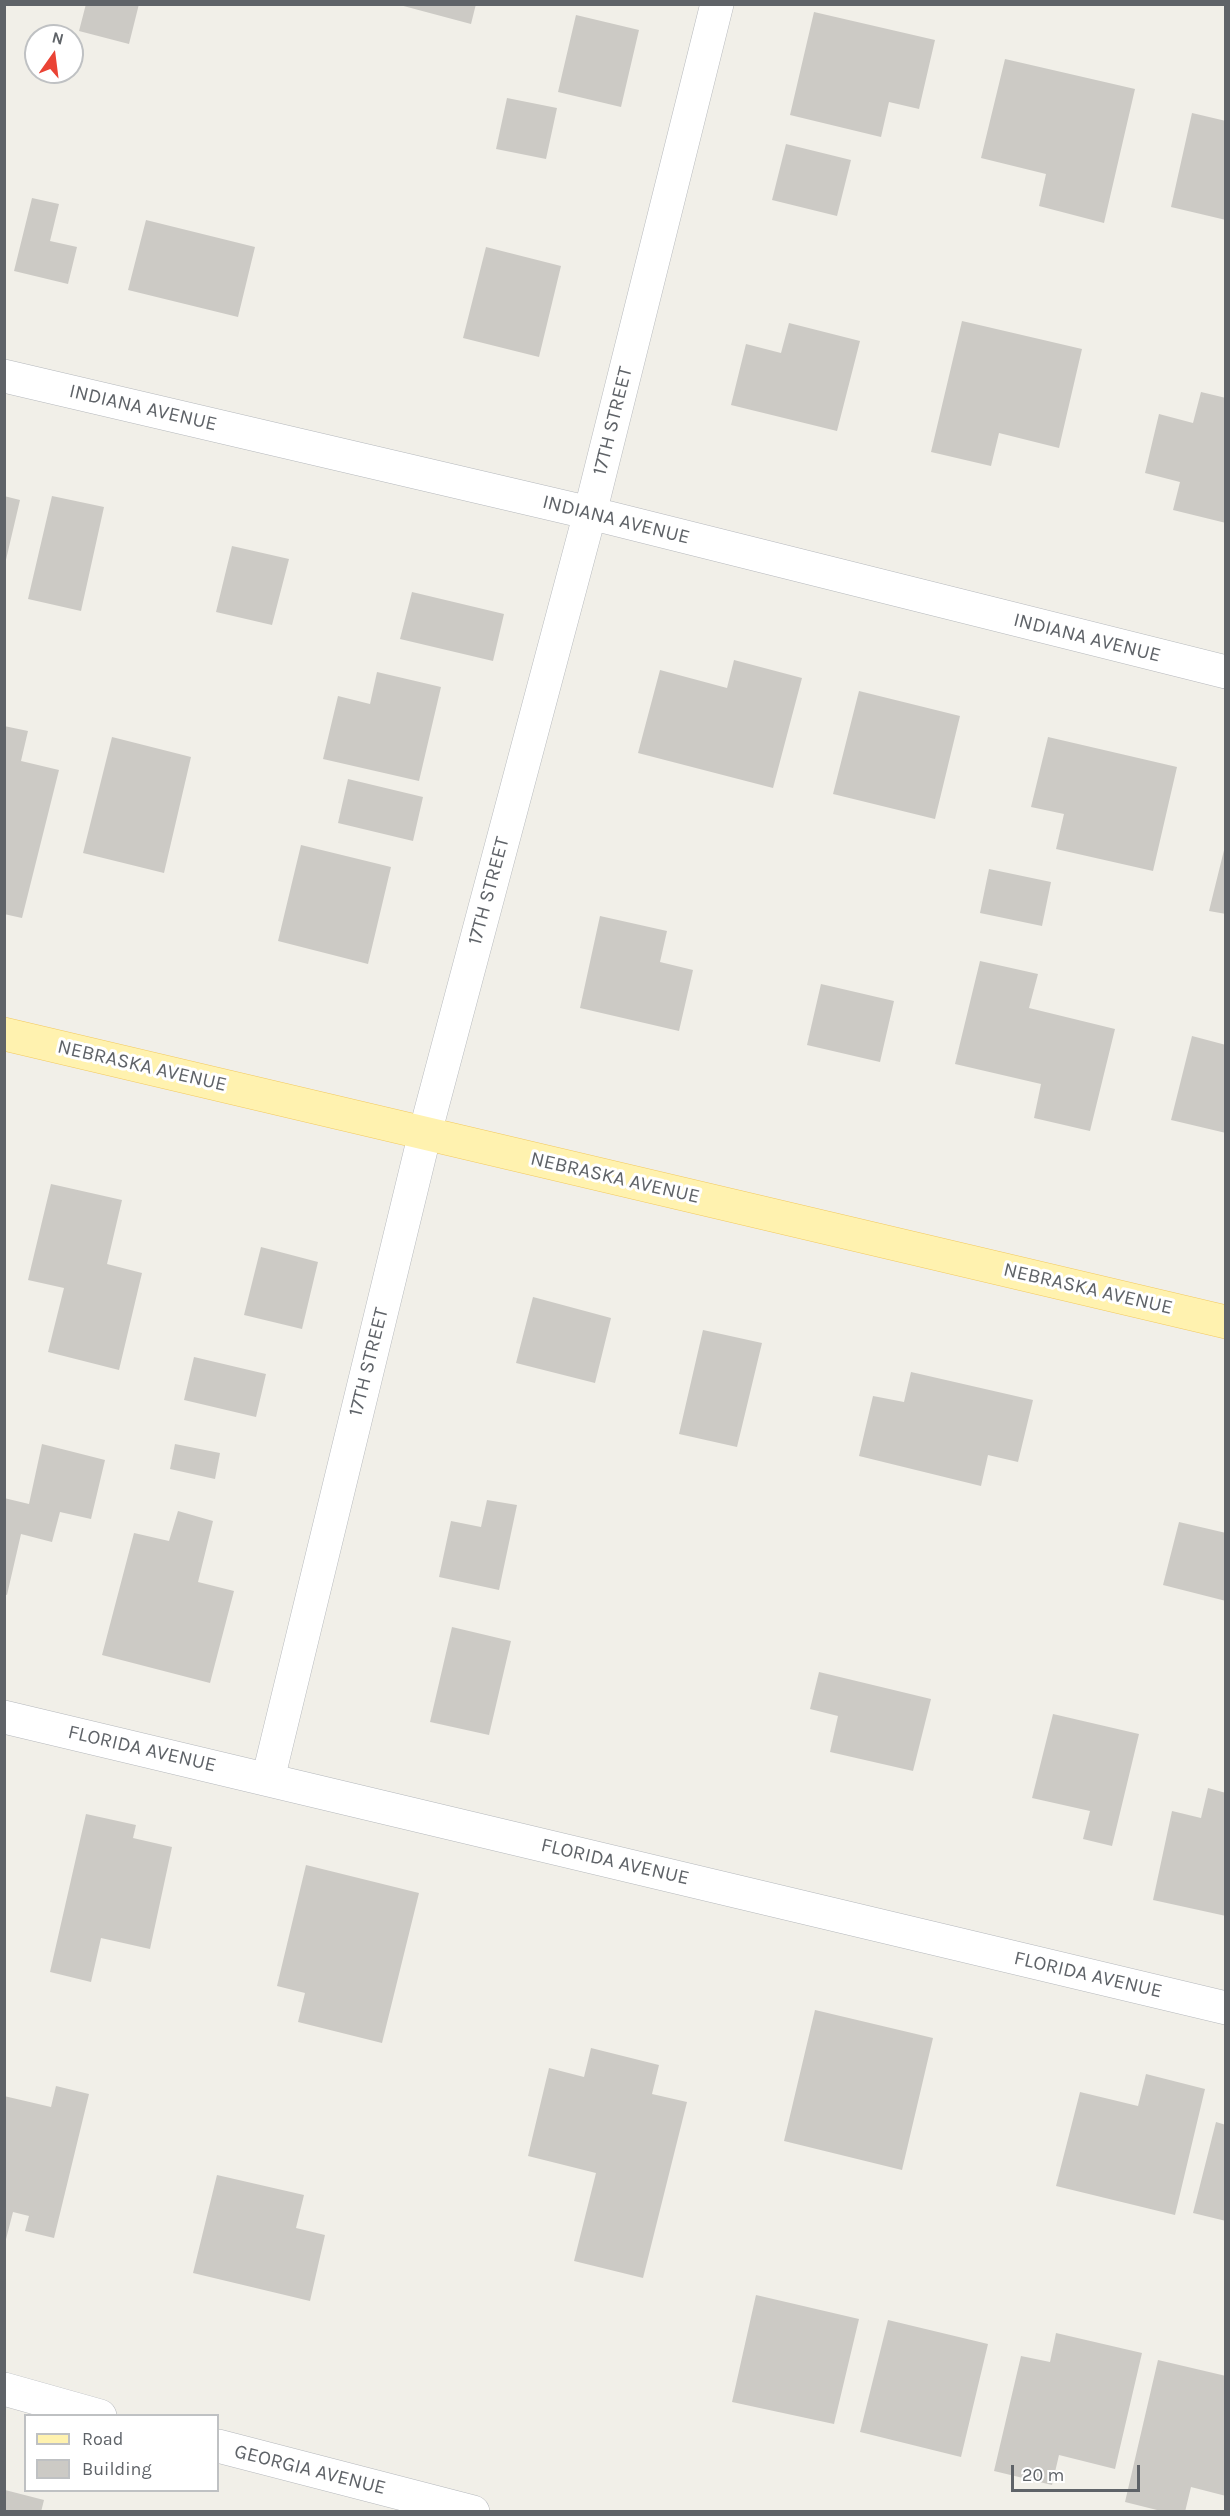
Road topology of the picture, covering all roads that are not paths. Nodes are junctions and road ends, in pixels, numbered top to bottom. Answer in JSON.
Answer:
{"nodes":[{"id":1,"x":717,"y":4,"type":"edge"},
{"id":2,"x":4,"y":376,"type":"edge"},
{"id":3,"x":590,"y":513,"type":"junction"},
{"id":4,"x":1226,"y":672,"type":"edge"},
{"id":5,"x":4,"y":1034,"type":"edge"},
{"id":6,"x":424,"y":1133,"type":"junction"},
{"id":7,"x":1226,"y":1322,"type":"edge"},
{"id":8,"x":4,"y":1717,"type":"edge"},
{"id":9,"x":268,"y":1779,"type":"junction"},
{"id":10,"x":1226,"y":2008,"type":"edge"},
{"id":11,"x":4,"y":2389,"type":"edge"},
{"id":12,"x":96,"y":2414,"type":"edge"},
{"id":13,"x":219,"y":2446,"type":"edge"},
{"id":14,"x":473,"y":2511,"type":"edge"}],
"edges":[{"from":1,"to":3,"type":"street","name":"17TH STREET"},
{"from":2,"to":3,"type":"street","name":"INDIANA AVENUE"},
{"from":3,"to":4,"type":"street","name":"INDIANA AVENUE"},
{"from":3,"to":6,"type":"street","name":"17TH STREET"},
{"from":5,"to":6,"type":"main road","name":"NEBRASKA AVENUE"},
{"from":6,"to":7,"type":"main road","name":"NEBRASKA AVENUE"},
{"from":6,"to":9,"type":"street","name":"17TH STREET"},
{"from":8,"to":9,"type":"street","name":"FLORIDA AVENUE"},
{"from":9,"to":10,"type":"street","name":"FLORIDA AVENUE"},
{"from":11,"to":12,"type":"street"},
{"from":13,"to":14,"type":"street","name":"GEORGIA AVENUE"}]}
